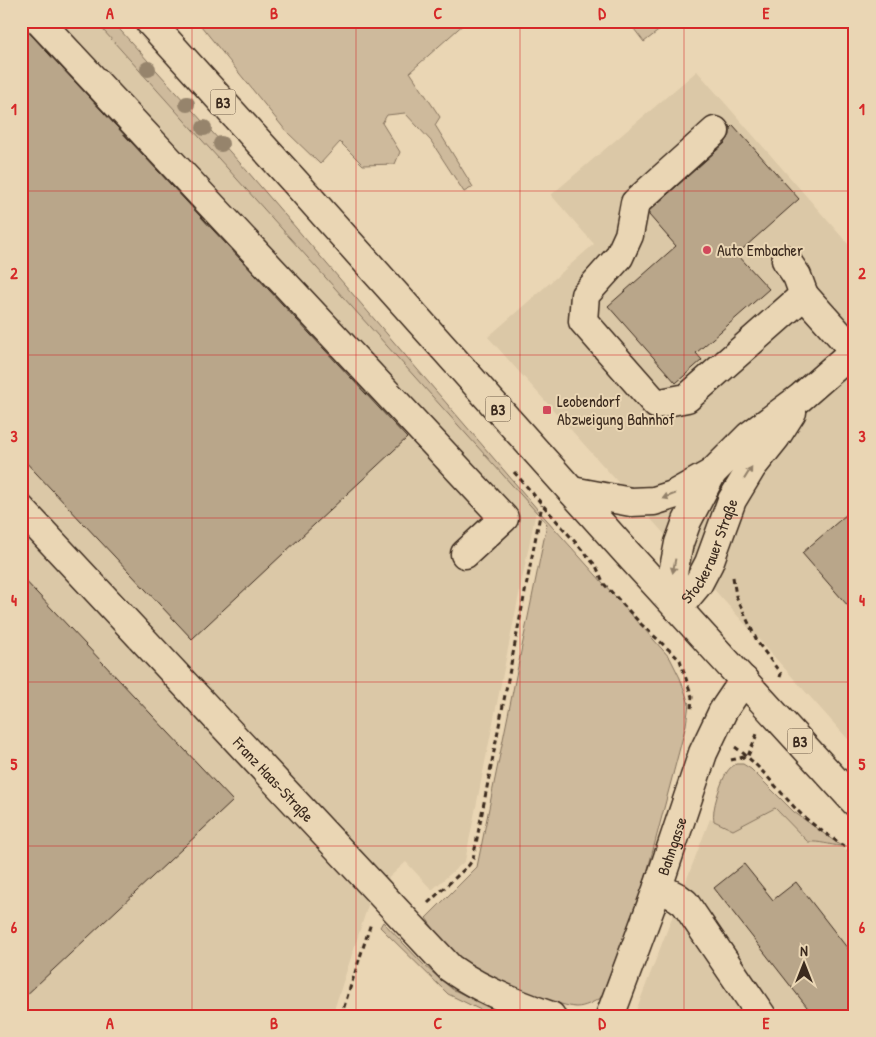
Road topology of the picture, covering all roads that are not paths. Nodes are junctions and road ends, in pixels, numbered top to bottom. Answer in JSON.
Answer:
{"nodes":[{"id":1,"x":39,"y":21,"type":"edge"},
{"id":2,"x":149,"y":21,"type":"edge"},
{"id":3,"x":715,"y":131,"type":"dead end"},
{"id":4,"x":786,"y":260,"type":"dead end"},
{"id":5,"x":804,"y":295,"type":"junction"},
{"id":6,"x":854,"y":351,"type":"edge"},
{"id":7,"x":800,"y":398,"type":"junction"},
{"id":8,"x":712,"y":472,"type":"junction"},
{"id":9,"x":572,"y":491,"type":"junction"},
{"id":10,"x":21,"y":509,"type":"edge"},
{"id":11,"x":465,"y":554,"type":"dead end"},
{"id":12,"x":678,"y":608,"type":"junction"},
{"id":13,"x":744,"y":680,"type":"junction"},
{"id":14,"x":855,"y":802,"type":"edge"},
{"id":15,"x":658,"y":887,"type":"junction"},
{"id":16,"x":551,"y":1016,"type":"edge"},
{"id":17,"x":610,"y":1016,"type":"edge"},
{"id":18,"x":762,"y":1016,"type":"edge"}],
"edges":[{"from":1,"to":11,"type":"street"},
{"from":2,"to":9,"type":"street","number":"B3"},
{"from":3,"to":5,"type":"street"},
{"from":4,"to":5,"type":"street"},
{"from":5,"to":6,"type":"street"},
{"from":6,"to":7,"type":"street","name":"Stockerauer Straße"},
{"from":7,"to":8,"type":"street","name":"Stockerauer Straße"},
{"from":12,"to":7,"type":"street","name":"Stockerauer Straße","one_way":true},
{"from":8,"to":9,"type":"street","name":"Stockerauer Straße","one_way":true},
{"from":8,"to":12,"type":"street","name":"Stockerauer Straße","one_way":true},
{"from":9,"to":12,"type":"street","number":"B3"},
{"from":10,"to":16,"type":"street","name":"Franz Haas-Straße"},
{"from":12,"to":13,"type":"street","number":"B3"},
{"from":13,"to":14,"type":"street","number":"B3"},
{"from":13,"to":15,"type":"street","name":"Bahngasse"},
{"from":15,"to":17,"type":"street","name":"Bahngasse"},
{"from":15,"to":18,"type":"street"}]}
